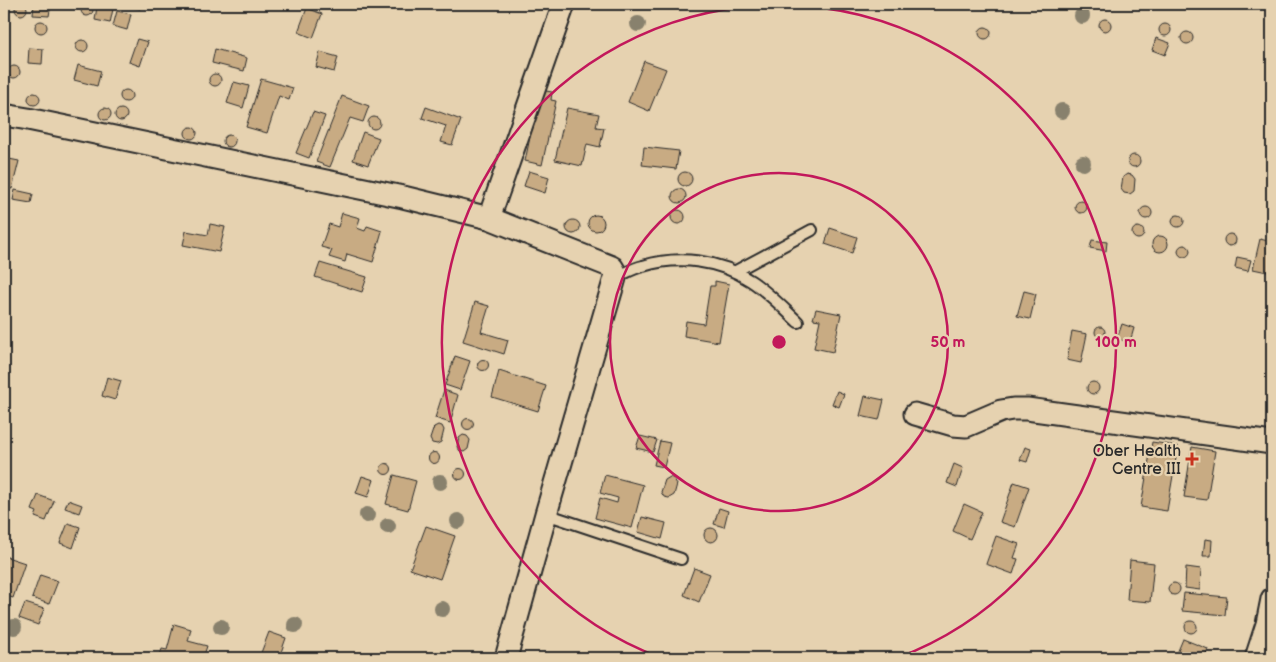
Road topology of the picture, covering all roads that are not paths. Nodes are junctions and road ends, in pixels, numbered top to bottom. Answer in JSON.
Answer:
{"nodes":[{"id":1,"x":564,"y":4,"type":"edge"},
{"id":2,"x":4,"y":115,"type":"edge"},
{"id":3,"x":489,"y":218,"type":"junction"},
{"id":4,"x":812,"y":230,"type":"dead end"},
{"id":5,"x":736,"y":271,"type":"junction"},
{"id":6,"x":614,"y":278,"type":"junction"},
{"id":7,"x":798,"y":322,"type":"dead end"},
{"id":8,"x":915,"y":414,"type":"dead end"},
{"id":9,"x":1272,"y":443,"type":"edge"},
{"id":10,"x":546,"y":514,"type":"junction"},
{"id":11,"x":681,"y":559,"type":"dead end"},
{"id":12,"x":1272,"y":599,"type":"edge"},
{"id":13,"x":506,"y":658,"type":"edge"},
{"id":14,"x":1256,"y":658,"type":"edge"}],
"edges":[{"from":1,"to":3,"type":"street"},
{"from":2,"to":3,"type":"street"},
{"from":3,"to":6,"type":"street"},
{"from":4,"to":5,"type":"lane"},
{"from":5,"to":6,"type":"lane"},
{"from":5,"to":7,"type":"lane"},
{"from":6,"to":10,"type":"street"},
{"from":8,"to":9,"type":"street"},
{"from":10,"to":11,"type":"lane"},
{"from":10,"to":13,"type":"street"},
{"from":12,"to":14,"type":"street"}]}
